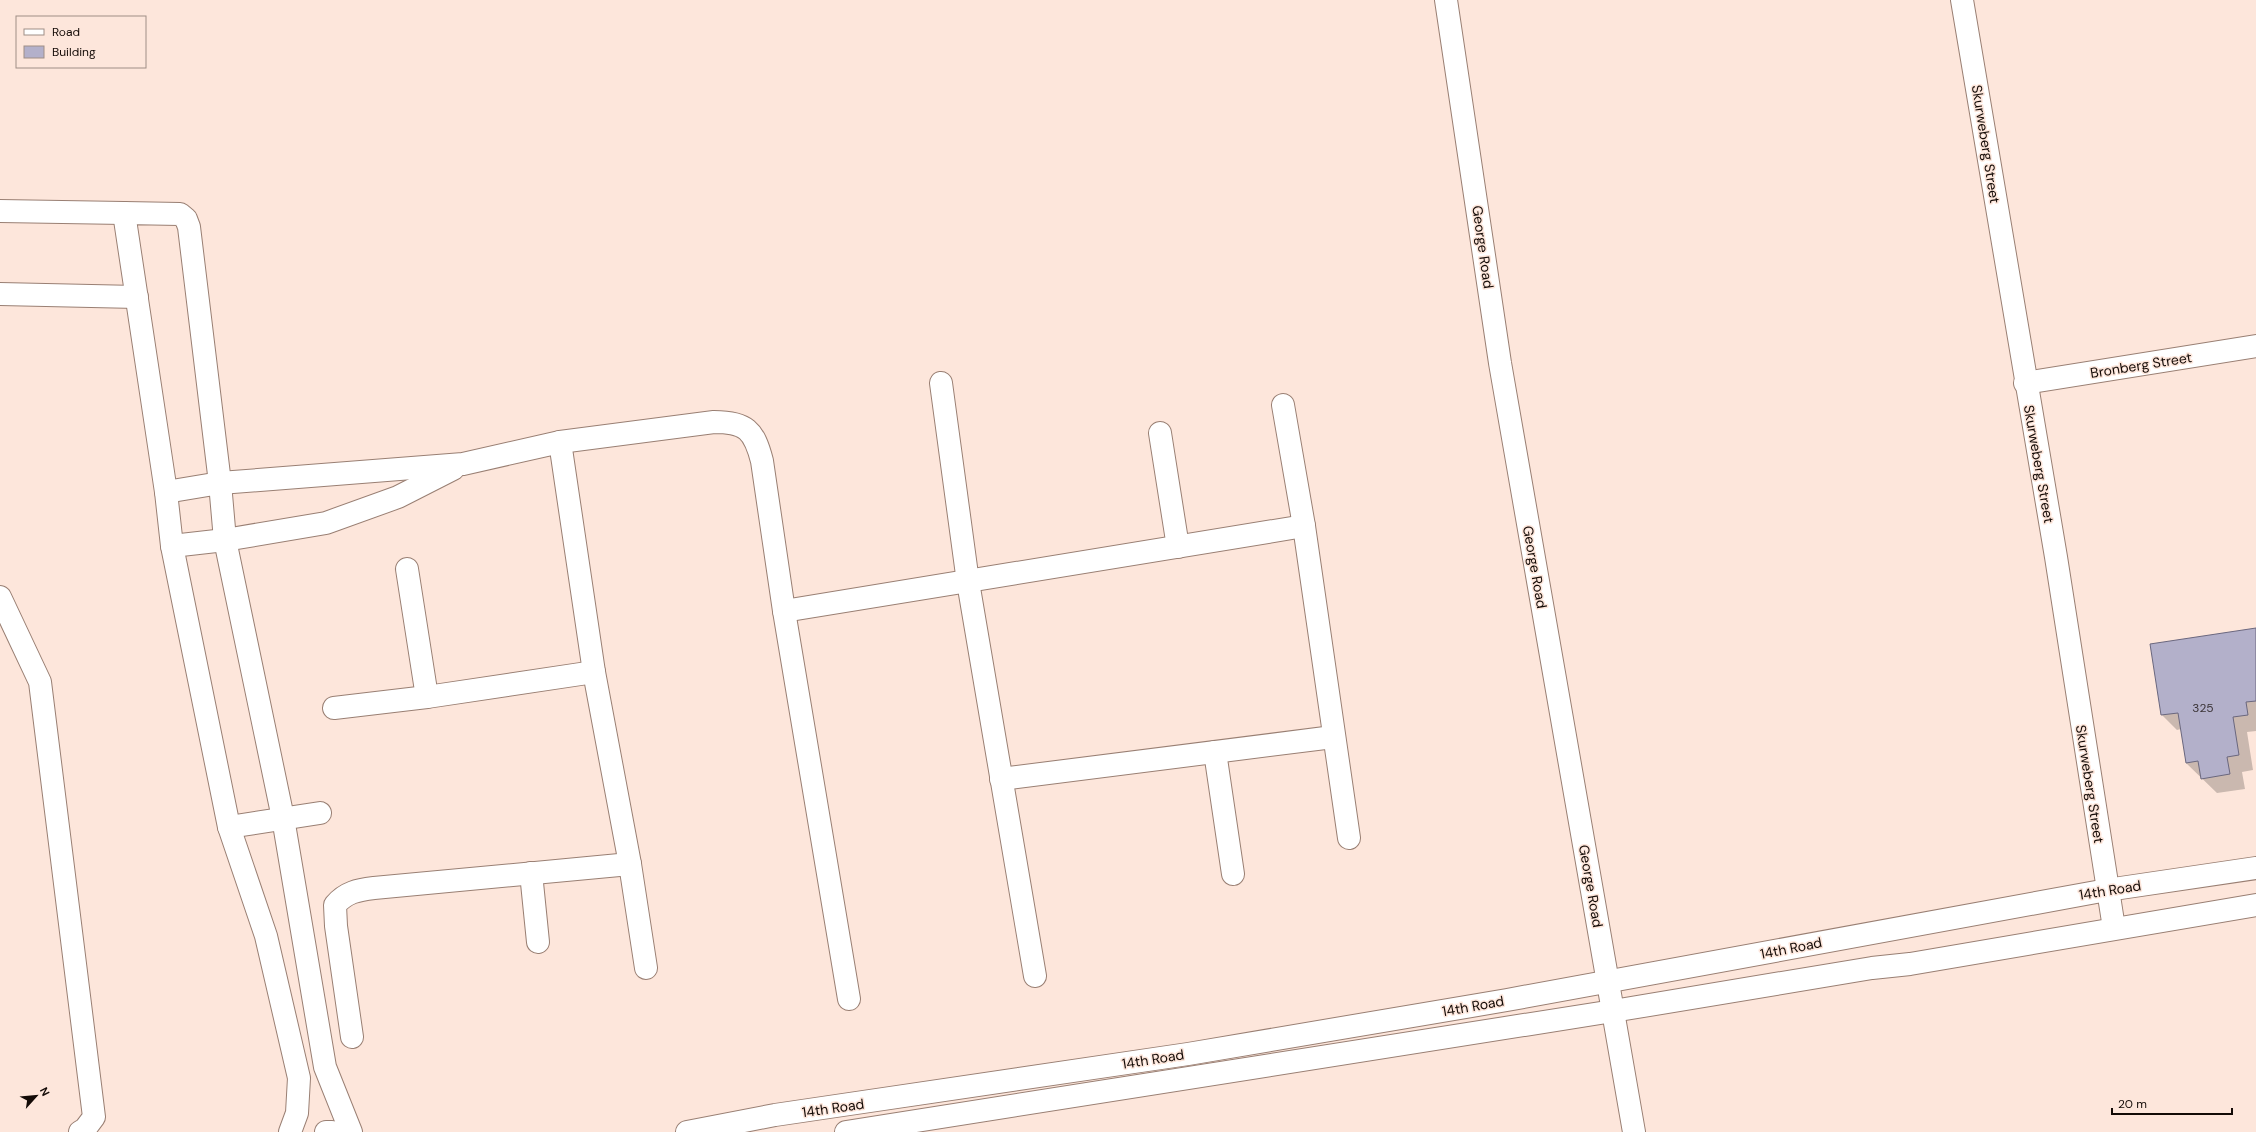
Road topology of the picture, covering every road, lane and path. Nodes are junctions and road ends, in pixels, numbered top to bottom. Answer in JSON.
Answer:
{"nodes":[{"id":1,"x":1446,"y":0,"type":"edge"},
{"id":2,"x":1962,"y":0,"type":"edge"},
{"id":3,"x":0,"y":211,"type":"edge"},
{"id":4,"x":124,"y":213,"type":"junction"},
{"id":5,"x":0,"y":294,"type":"edge"},
{"id":6,"x":137,"y":297,"type":"junction"},
{"id":7,"x":2256,"y":346,"type":"edge"},
{"id":8,"x":941,"y":383,"type":"dead end"},
{"id":9,"x":2025,"y":383,"type":"junction"},
{"id":10,"x":1283,"y":405,"type":"dead end"},
{"id":11,"x":1160,"y":433,"type":"dead end"},
{"id":12,"x":560,"y":442,"type":"junction"},
{"id":13,"x":463,"y":464,"type":"junction"},
{"id":14,"x":220,"y":483,"type":"junction"},
{"id":15,"x":166,"y":492,"type":"junction"},
{"id":16,"x":1304,"y":526,"type":"junction"},
{"id":17,"x":225,"y":540,"type":"junction"},
{"id":18,"x":172,"y":546,"type":"junction"},
{"id":19,"x":1178,"y":547,"type":"junction"},
{"id":20,"x":407,"y":569,"type":"dead end"},
{"id":21,"x":968,"y":582,"type":"junction"},
{"id":22,"x":0,"y":597,"type":"edge"},
{"id":23,"x":784,"y":611,"type":"junction"},
{"id":24,"x":594,"y":672,"type":"junction"},
{"id":25,"x":427,"y":697,"type":"junction"},
{"id":26,"x":334,"y":708,"type":"dead end"},
{"id":27,"x":1333,"y":737,"type":"junction"},
{"id":28,"x":1215,"y":752,"type":"junction"},
{"id":29,"x":1001,"y":779,"type":"junction"},
{"id":30,"x":320,"y":813,"type":"dead end"},
{"id":31,"x":284,"y":818,"type":"junction"},
{"id":32,"x":230,"y":827,"type":"junction"},
{"id":33,"x":1349,"y":838,"type":"dead end"},
{"id":34,"x":630,"y":864,"type":"junction"},
{"id":35,"x":2256,"y":868,"type":"edge"},
{"id":36,"x":531,"y":873,"type":"junction"},
{"id":37,"x":1233,"y":874,"type":"dead end"},
{"id":38,"x":2107,"y":890,"type":"junction"},
{"id":39,"x":2256,"y":905,"type":"edge"},
{"id":40,"x":2114,"y":928,"type":"junction"},
{"id":41,"x":538,"y":942,"type":"dead end"},
{"id":42,"x":646,"y":968,"type":"dead end"},
{"id":43,"x":1035,"y":976,"type":"dead end"},
{"id":44,"x":1608,"y":983,"type":"junction"},
{"id":45,"x":849,"y":999,"type":"dead end"},
{"id":46,"x":1613,"y":1011,"type":"junction"},
{"id":47,"x":352,"y":1037,"type":"dead end"},
{"id":48,"x":80,"y":1132,"type":"edge"},
{"id":49,"x":290,"y":1132,"type":"edge"},
{"id":50,"x":326,"y":1132,"type":"edge"},
{"id":51,"x":332,"y":1132,"type":"edge"},
{"id":52,"x":351,"y":1132,"type":"edge"},
{"id":53,"x":688,"y":1132,"type":"edge"},
{"id":54,"x":846,"y":1132,"type":"edge"},
{"id":55,"x":1634,"y":1132,"type":"edge"}],
"edges":[{"from":1,"to":44,"type":"street","name":"George Road"},
{"from":2,"to":9,"type":"street","name":"Skurweberg Street"},
{"from":3,"to":4,"type":"street"},
{"from":4,"to":6,"type":"street"},
{"from":4,"to":14,"type":"street"},
{"from":5,"to":6,"type":"street"},
{"from":6,"to":15,"type":"street"},
{"from":7,"to":9,"type":"street","name":"Bronberg Street"},
{"from":8,"to":21,"type":"street"},
{"from":9,"to":38,"type":"street","name":"Skurweberg Street"},
{"from":10,"to":16,"type":"street"},
{"from":11,"to":19,"type":"street"},
{"from":12,"to":13,"type":"street"},
{"from":12,"to":23,"type":"street"},
{"from":12,"to":24,"type":"street"},
{"from":13,"to":14,"type":"street"},
{"from":13,"to":17,"type":"street"},
{"from":14,"to":15,"type":"street"},
{"from":14,"to":17,"type":"street"},
{"from":15,"to":18,"type":"street"},
{"from":16,"to":19,"type":"street"},
{"from":16,"to":27,"type":"street"},
{"from":17,"to":18,"type":"street"},
{"from":17,"to":31,"type":"street"},
{"from":18,"to":32,"type":"street"},
{"from":19,"to":21,"type":"street"},
{"from":20,"to":25,"type":"street"},
{"from":21,"to":23,"type":"street"},
{"from":21,"to":29,"type":"street"},
{"from":22,"to":48,"type":"street"},
{"from":23,"to":45,"type":"street"},
{"from":24,"to":25,"type":"street"},
{"from":24,"to":34,"type":"street"},
{"from":25,"to":26,"type":"street"},
{"from":27,"to":28,"type":"street"},
{"from":27,"to":33,"type":"street"},
{"from":28,"to":29,"type":"street"},
{"from":28,"to":37,"type":"street"},
{"from":29,"to":43,"type":"street"},
{"from":30,"to":31,"type":"street"},
{"from":31,"to":32,"type":"street"},
{"from":31,"to":52,"type":"street"},
{"from":32,"to":49,"type":"street"},
{"from":34,"to":36,"type":"street"},
{"from":34,"to":42,"type":"street"},
{"from":35,"to":38,"type":"street","name":"14th Road"},
{"from":36,"to":41,"type":"street"},
{"from":36,"to":47,"type":"street"},
{"from":38,"to":40,"type":"street","name":"Skurweberg Street"},
{"from":38,"to":44,"type":"street","name":"14th Road"},
{"from":39,"to":40,"type":"street","name":"14th Road"},
{"from":40,"to":46,"type":"street","name":"14th Road"},
{"from":44,"to":46,"type":"street","name":"George Road"},
{"from":44,"to":53,"type":"street","name":"14th Road"},
{"from":46,"to":54,"type":"street","name":"14th Road"},
{"from":46,"to":55,"type":"street","name":"George Road"},
{"from":50,"to":51,"type":"street"}]}
